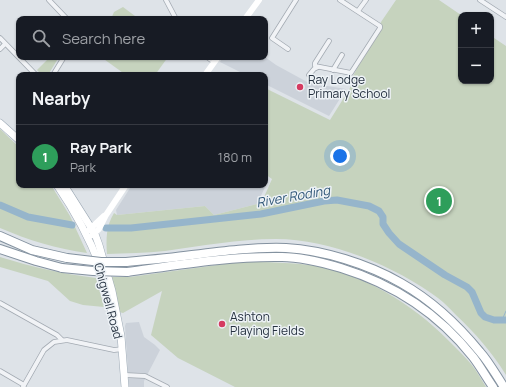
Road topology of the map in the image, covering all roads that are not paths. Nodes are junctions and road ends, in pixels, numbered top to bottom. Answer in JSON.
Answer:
{"nodes":[{"id":1,"x":49,"y":0,"type":"edge"},
{"id":2,"x":166,"y":0,"type":"edge"},
{"id":3,"x":259,"y":0,"type":"edge"},
{"id":4,"x":296,"y":0,"type":"edge"},
{"id":5,"x":340,"y":0,"type":"edge"},
{"id":6,"x":366,"y":0,"type":"edge"},
{"id":7,"x":480,"y":0,"type":"edge"},
{"id":8,"x":358,"y":11,"type":"junction"},
{"id":9,"x":64,"y":16,"type":"edge"},
{"id":10,"x":174,"y":16,"type":"edge"},
{"id":11,"x":247,"y":16,"type":"edge"},
{"id":12,"x":506,"y":17,"type":"edge"},
{"id":13,"x":2,"y":41,"type":"edge"},
{"id":14,"x":329,"y":41,"type":"dead end"},
{"id":15,"x":0,"y":49,"type":"edge"},
{"id":16,"x":288,"y":49,"type":"dead end"},
{"id":17,"x":342,"y":54,"type":"dead end"},
{"id":18,"x":16,"y":55,"type":"edge"},
{"id":19,"x":21,"y":60,"type":"edge"},
{"id":20,"x":62,"y":60,"type":"edge"},
{"id":21,"x":216,"y":60,"type":"edge"},
{"id":22,"x":317,"y":67,"type":"junction"},
{"id":23,"x":333,"y":70,"type":"junction"},
{"id":24,"x":33,"y":72,"type":"edge"},
{"id":25,"x":55,"y":72,"type":"edge"},
{"id":26,"x":207,"y":72,"type":"edge"},
{"id":27,"x":309,"y":76,"type":"dead end"},
{"id":28,"x":0,"y":123,"type":"edge"},
{"id":29,"x":16,"y":137,"type":"edge"},
{"id":30,"x":58,"y":188,"type":"edge"},
{"id":31,"x":66,"y":188,"type":"edge"},
{"id":32,"x":124,"y":188,"type":"edge"},
{"id":33,"x":93,"y":231,"type":"junction"},
{"id":34,"x":86,"y":235,"type":"junction"},
{"id":35,"x":0,"y":236,"type":"edge"},
{"id":36,"x":0,"y":249,"type":"edge"},
{"id":37,"x":0,"y":303,"type":"edge"},
{"id":38,"x":62,"y":340,"type":"junction"},
{"id":39,"x":122,"y":350,"type":"junction"},
{"id":40,"x":0,"y":372,"type":"edge"},
{"id":41,"x":125,"y":372,"type":"junction"},
{"id":42,"x":23,"y":386,"type":"edge"},
{"id":43,"x":125,"y":387,"type":"edge"},
{"id":44,"x":167,"y":387,"type":"edge"},
{"id":45,"x":493,"y":387,"type":"edge"},
{"id":46,"x":504,"y":387,"type":"edge"}],
"edges":[{"from":1,"to":9,"type":"street"},
{"from":2,"to":10,"type":"street"},
{"from":3,"to":11,"type":"street"},
{"from":4,"to":16,"type":"street"},
{"from":5,"to":8,"type":"street"},
{"from":6,"to":8,"type":"street"},
{"from":7,"to":12,"type":"street"},
{"from":8,"to":23,"type":"street"},
{"from":13,"to":15,"type":"street"},
{"from":13,"to":18,"type":"street"},
{"from":14,"to":22,"type":"street"},
{"from":17,"to":23,"type":"street"},
{"from":19,"to":24,"type":"street"},
{"from":20,"to":25,"type":"street"},
{"from":21,"to":26,"type":"street"},
{"from":22,"to":23,"type":"street"},
{"from":22,"to":27,"type":"street"},
{"from":28,"to":29,"type":"main road"},
{"from":30,"to":34,"type":"main road","name":"Chigwell Road"},
{"from":31,"to":33,"type":"main road","name":"Chigwell Road"},
{"from":32,"to":33,"type":"street"},
{"from":33,"to":34,"type":"street"},
{"from":33,"to":39,"type":"main road","name":"Chigwell Road"},
{"from":34,"to":39,"type":"main road","name":"Chigwell Road"},
{"from":35,"to":46,"type":"highway","bridge":true},
{"from":36,"to":45,"type":"highway","bridge":true},
{"from":37,"to":38,"type":"street"},
{"from":38,"to":39,"type":"street"},
{"from":38,"to":42,"type":"street"},
{"from":39,"to":41,"type":"main road","name":"Chigwell Road"},
{"from":40,"to":42,"type":"street"},
{"from":41,"to":43,"type":"main road","name":"Chigwell Road"},
{"from":41,"to":44,"type":"street"}]}
